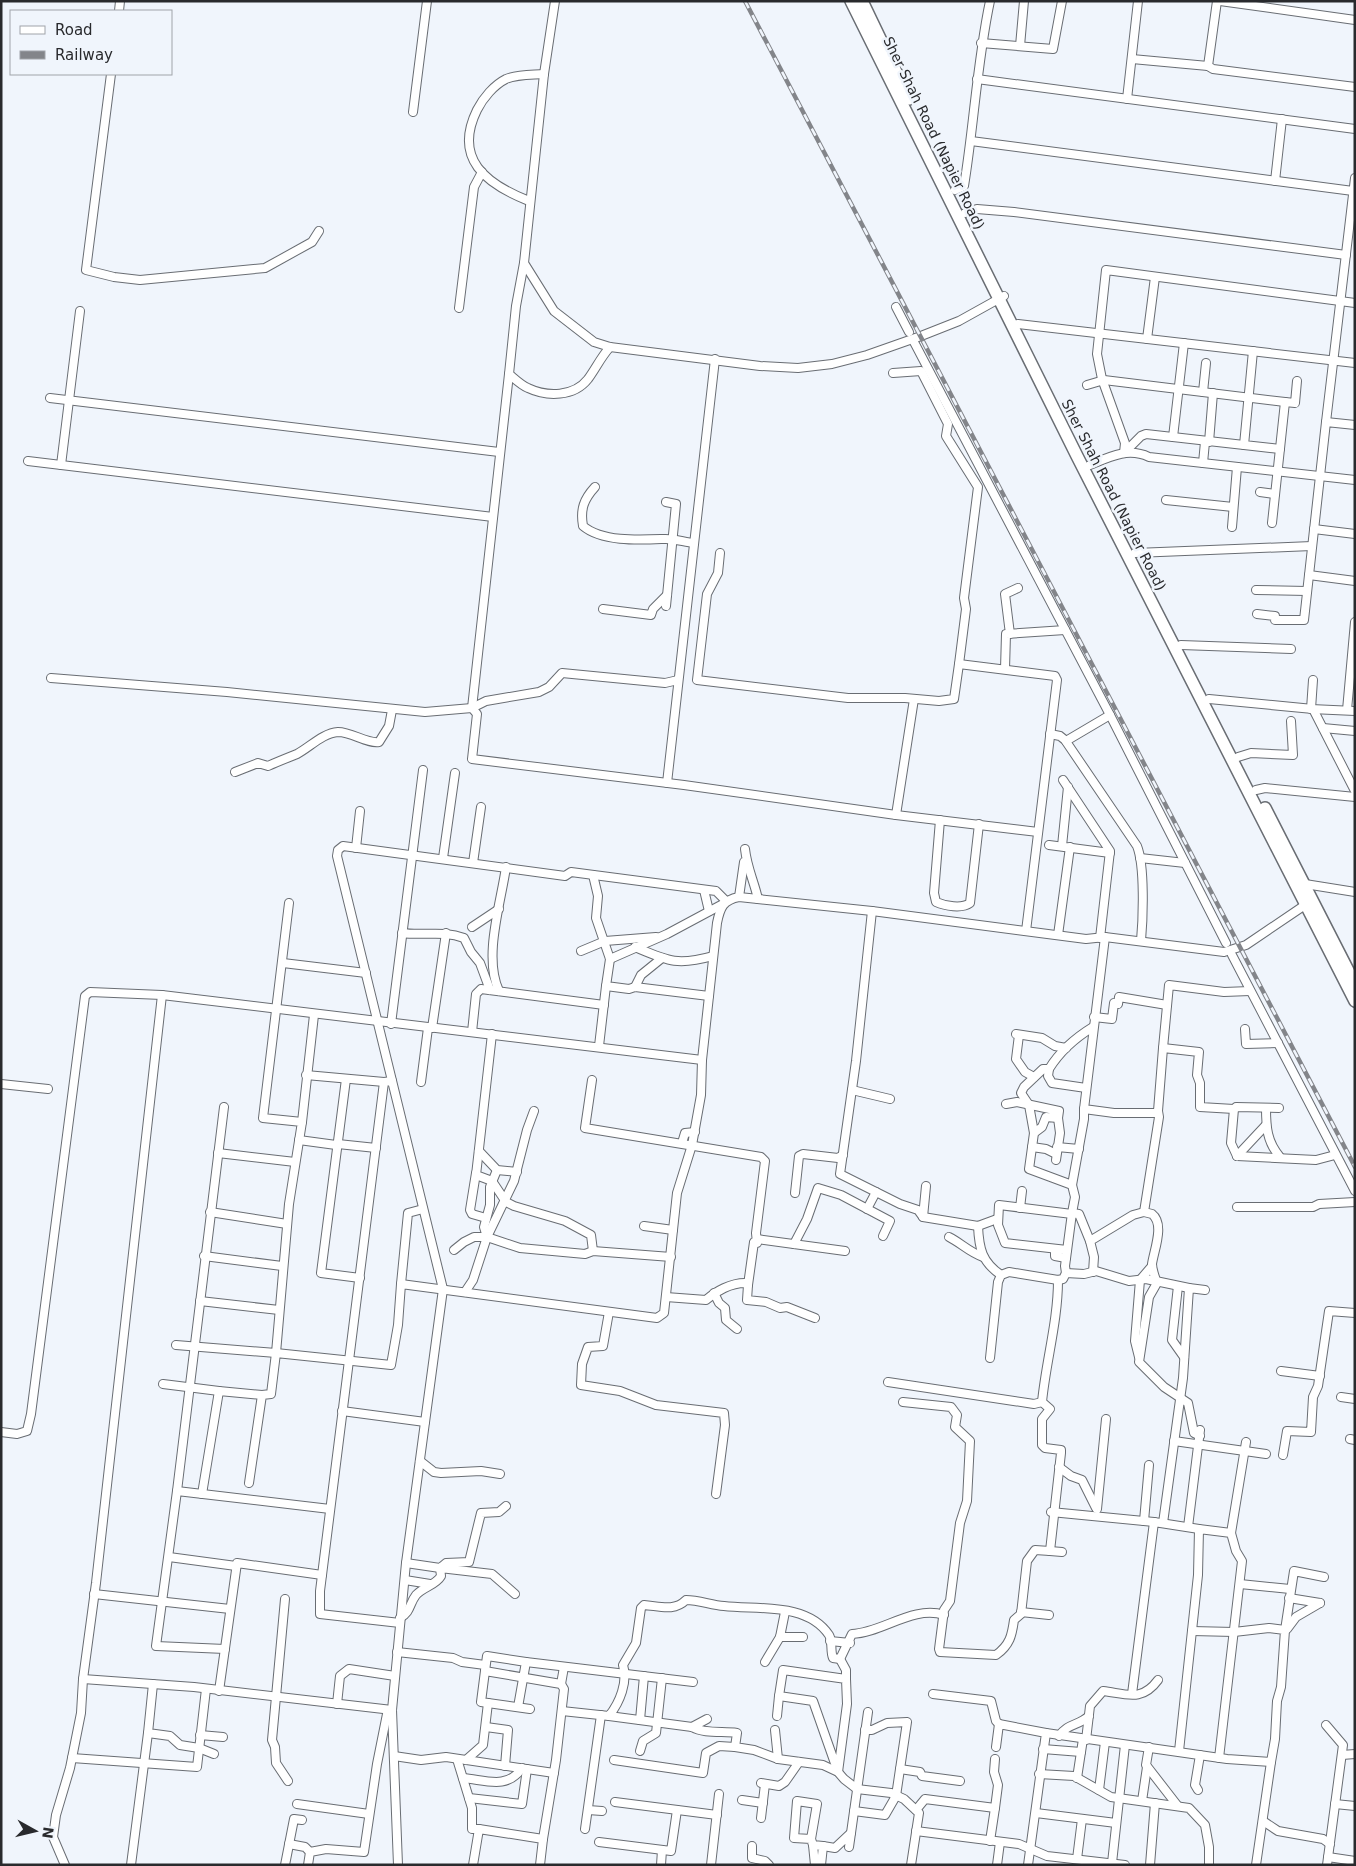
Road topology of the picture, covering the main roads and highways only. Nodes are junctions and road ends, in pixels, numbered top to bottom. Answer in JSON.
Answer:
{"nodes":[{"id":1,"x":851,"y":1,"type":"edge"},
{"id":2,"x":862,"y":1,"type":"edge"},
{"id":3,"x":925,"y":139,"type":"junction"},
{"id":4,"x":1002,"y":298,"type":"junction"},
{"id":5,"x":1080,"y":455,"type":"junction"},
{"id":6,"x":1132,"y":555,"type":"junction"},
{"id":7,"x":1309,"y":902,"type":"junction"},
{"id":8,"x":1351,"y":968,"type":"edge"},
{"id":9,"x":1355,"y":984,"type":"edge"},
{"id":10,"x":1355,"y":1001,"type":"edge"}],
"edges":[{"from":1,"to":3,"type":"main road","name":"Sher Shah Road (Napier Road)"},
{"from":2,"to":3,"type":"main road","name":"Sher Shah Road (Napier Road)"},
{"from":3,"to":4,"type":"main road","name":"Sher Shah Road (Napier Road)"},
{"from":3,"to":4,"type":"main road","name":"Sher Shah Road (Napier Road)"},
{"from":4,"to":5,"type":"main road","name":"Sher Shah Road (Napier Road)"},
{"from":4,"to":5,"type":"main road","name":"Sher Shah Road (Napier Road)"},
{"from":5,"to":6,"type":"main road","name":"Sher Shah Road (Napier Road)"},
{"from":5,"to":6,"type":"main road","name":"Sher Shah Road (Napier Road)"},
{"from":6,"to":7,"type":"main road","name":"Sher Shah Road (Napier Road)"},
{"from":6,"to":7,"type":"main road","name":"Sher Shah Road (Napier Road)"},
{"from":7,"to":8,"type":"main road","name":"Sher Shah Road (Napier Road)"},
{"from":7,"to":10,"type":"main road","name":"Sher Shah Road (Napier Road)"},
{"from":8,"to":9,"type":"main road","name":"Sher Shah Road (Napier Road)"}]}
